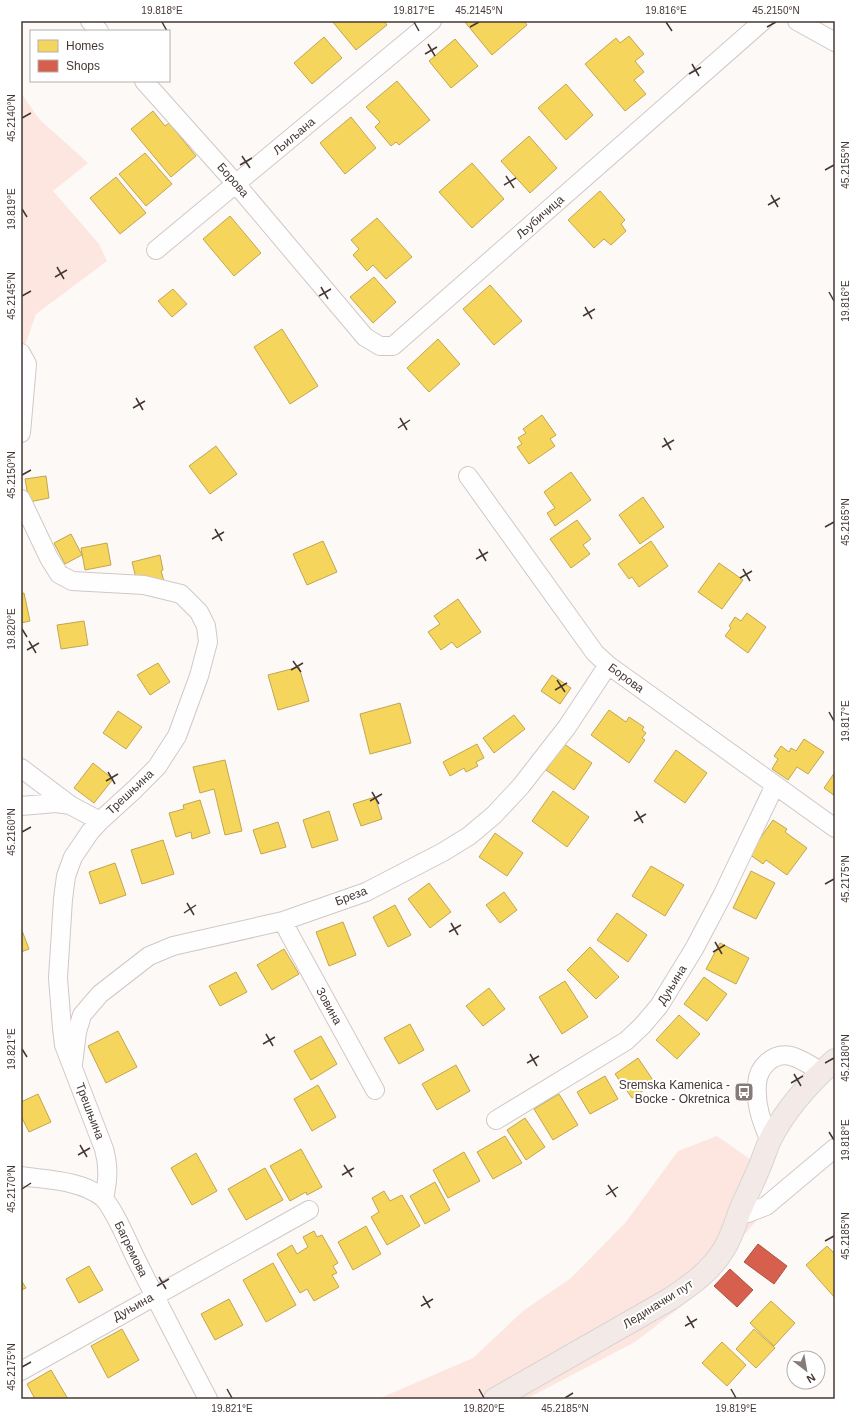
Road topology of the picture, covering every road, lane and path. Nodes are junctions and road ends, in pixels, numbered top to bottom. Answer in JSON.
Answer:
{"nodes":[{"id":1,"x":90,"y":21,"type":"edge"},
{"id":2,"x":432,"y":21,"type":"edge"},
{"id":3,"x":763,"y":21,"type":"edge"},
{"id":4,"x":797,"y":21,"type":"edge"},
{"id":5,"x":98,"y":30,"type":"edge"},
{"id":6,"x":835,"y":42,"type":"edge"},
{"id":7,"x":145,"y":82,"type":"edge"},
{"id":8,"x":236,"y":184,"type":"junction"},
{"id":9,"x":156,"y":250,"type":"dead end"},
{"id":10,"x":319,"y":282,"type":"joint"},
{"id":11,"x":21,"y":353,"type":"edge"},
{"id":12,"x":21,"y":433,"type":"edge"},
{"id":13,"x":468,"y":476,"type":"dead end"},
{"id":14,"x":21,"y":499,"type":"edge"},
{"id":15,"x":608,"y":665,"type":"junction"},
{"id":16,"x":21,"y":768,"type":"edge"},
{"id":17,"x":775,"y":785,"type":"junction"},
{"id":18,"x":70,"y":805,"type":"junction"},
{"id":19,"x":21,"y":806,"type":"edge"},
{"id":20,"x":100,"y":821,"type":"junction"},
{"id":21,"x":835,"y":828,"type":"edge"},
{"id":22,"x":283,"y":921,"type":"junction"},
{"id":23,"x":828,"y":1066,"type":"edge"},
{"id":24,"x":73,"y":1067,"type":"junction"},
{"id":25,"x":375,"y":1090,"type":"dead end"},
{"id":26,"x":496,"y":1120,"type":"dead end"},
{"id":27,"x":770,"y":1141,"type":"junction"},
{"id":28,"x":835,"y":1148,"type":"edge"},
{"id":29,"x":21,"y":1176,"type":"edge"},
{"id":30,"x":104,"y":1199,"type":"junction"},
{"id":31,"x":309,"y":1210,"type":"dead end"},
{"id":32,"x":739,"y":1214,"type":"junction"},
{"id":33,"x":154,"y":1296,"type":"junction"},
{"id":34,"x":21,"y":1371,"type":"edge"},
{"id":35,"x":208,"y":1399,"type":"edge"},
{"id":36,"x":495,"y":1399,"type":"edge"}],
"edges":[{"from":1,"to":5,"type":"street"},
{"from":2,"to":8,"type":"street","name":"Љиљана"},
{"from":3,"to":10,"type":"street","name":"Љубичица"},
{"from":4,"to":6,"type":"street"},
{"from":7,"to":8,"type":"street","name":"Борова"},
{"from":8,"to":9,"type":"street","name":"Љиљана"},
{"from":8,"to":10,"type":"street","name":"Борова"},
{"from":11,"to":12,"type":"street"},
{"from":13,"to":15,"type":"street","name":"Борова"},
{"from":14,"to":20,"type":"street","name":"Трешњина"},
{"from":15,"to":17,"type":"street","name":"Борова"},
{"from":15,"to":22,"type":"street","name":"Бреза"},
{"from":16,"to":18,"type":"street"},
{"from":17,"to":21,"type":"street","name":"Борова"},
{"from":17,"to":26,"type":"street","name":"Дуњина"},
{"from":18,"to":19,"type":"street"},
{"from":18,"to":20,"type":"street"},
{"from":20,"to":24,"type":"street","name":"Трешњина"},
{"from":22,"to":24,"type":"street","name":"Бреза"},
{"from":22,"to":25,"type":"street","name":"Зовина"},
{"from":23,"to":27,"type":"main road","name":"Лединачки пут"},
{"from":23,"to":27,"type":"street"},
{"from":24,"to":30,"type":"street","name":"Трешњина"},
{"from":27,"to":32,"type":"main road","name":"Лединачки пут"},
{"from":28,"to":32,"type":"street"},
{"from":29,"to":30,"type":"street","name":"Багремова"},
{"from":30,"to":33,"type":"street","name":"Багремова"},
{"from":31,"to":33,"type":"street","name":"Дуњина"},
{"from":32,"to":36,"type":"main road","name":"Лединачки пут"},
{"from":33,"to":34,"type":"street","name":"Дуњина"},
{"from":33,"to":35,"type":"street","name":"Багремова"}]}
